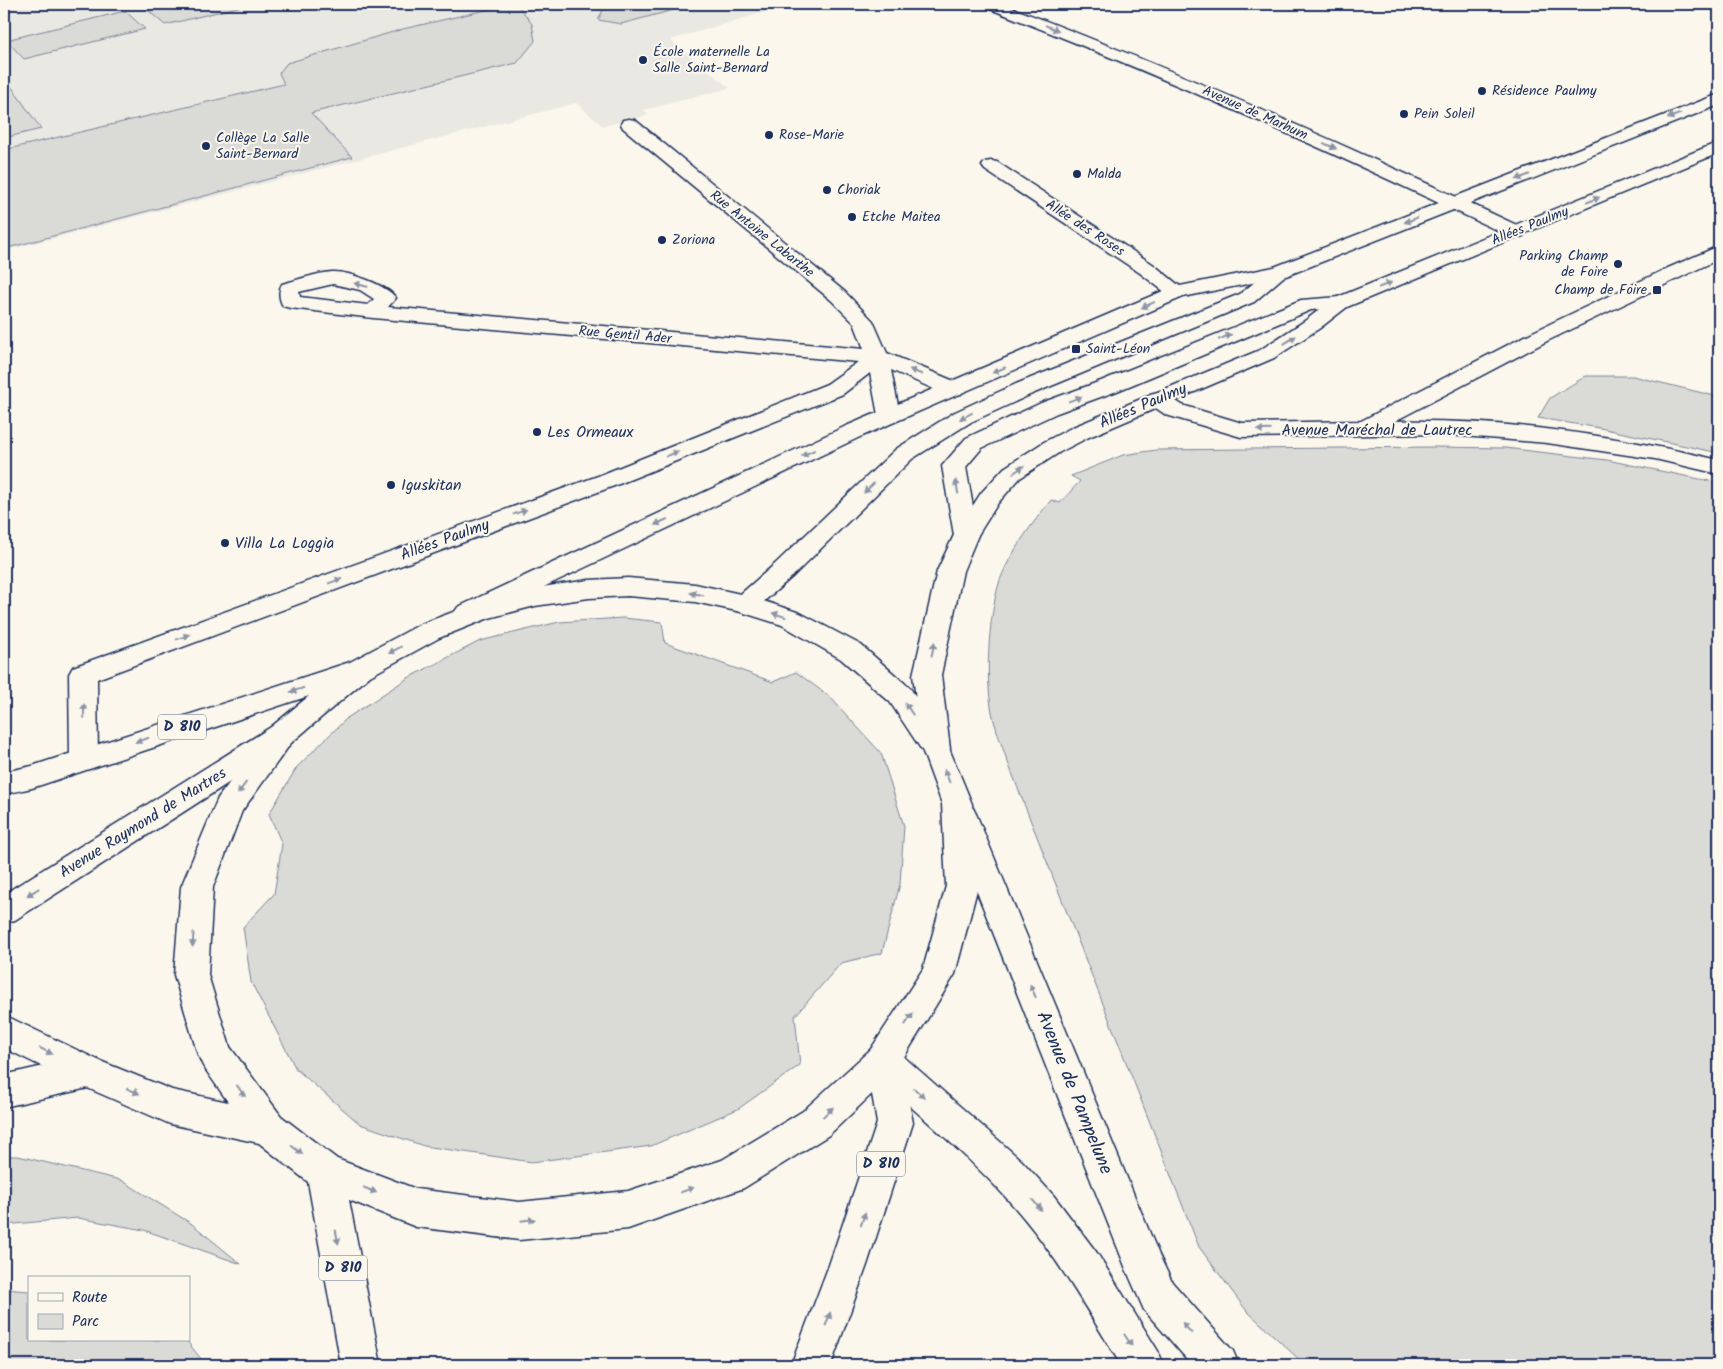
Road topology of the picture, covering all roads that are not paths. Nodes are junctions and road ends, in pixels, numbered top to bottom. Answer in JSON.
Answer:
{"nodes":[{"id":1,"x":990,"y":4,"type":"edge"},
{"id":2,"x":1719,"y":99,"type":"edge"},
{"id":3,"x":629,"y":124,"type":"dead end"},
{"id":4,"x":1719,"y":147,"type":"edge"},
{"id":5,"x":991,"y":166,"type":"dead end"},
{"id":6,"x":1457,"y":204,"type":"junction"},
{"id":7,"x":1516,"y":232,"type":"junction"},
{"id":8,"x":1719,"y":252,"type":"edge"},
{"id":9,"x":1279,"y":272,"type":"junction"},
{"id":10,"x":1177,"y":292,"type":"junction"},
{"id":11,"x":1340,"y":303,"type":"junction"},
{"id":12,"x":373,"y":312,"type":"dead end"},
{"id":13,"x":878,"y":357,"type":"junction"},
{"id":14,"x":952,"y":389,"type":"junction"},
{"id":15,"x":1158,"y":400,"type":"junction"},
{"id":16,"x":889,"y":415,"type":"junction"},
{"id":17,"x":1365,"y":428,"type":"junction"},
{"id":18,"x":974,"y":443,"type":"junction"},
{"id":19,"x":904,"y":454,"type":"junction"},
{"id":20,"x":1719,"y":467,"type":"edge"},
{"id":21,"x":966,"y":535,"type":"junction"},
{"id":22,"x":745,"y":604,"type":"junction"},
{"id":23,"x":430,"y":631,"type":"junction"},
{"id":24,"x":360,"y":669,"type":"junction"},
{"id":25,"x":281,"y":735,"type":"junction"},
{"id":26,"x":936,"y":749,"type":"junction"},
{"id":27,"x":84,"y":760,"type":"junction"},
{"id":28,"x":4,"y":783,"type":"edge"},
{"id":29,"x":957,"y":804,"type":"junction"},
{"id":30,"x":4,"y":910,"type":"edge"},
{"id":31,"x":4,"y":1031,"type":"edge"},
{"id":32,"x":883,"y":1060,"type":"junction"},
{"id":33,"x":88,"y":1072,"type":"junction"},
{"id":34,"x":4,"y":1091,"type":"edge"},
{"id":35,"x":268,"y":1128,"type":"junction"},
{"id":36,"x":325,"y":1172,"type":"junction"},
{"id":37,"x":361,"y":1365,"type":"edge"},
{"id":38,"x":811,"y":1365,"type":"edge"},
{"id":39,"x":1144,"y":1365,"type":"edge"},
{"id":40,"x":1219,"y":1365,"type":"edge"}],
"edges":[{"from":1,"to":6,"type":"main road","name":"Avenue de Marhum","one_way":true},
{"from":2,"to":6,"type":"main road","one_way":true},
{"from":3,"to":13,"type":"main road","name":"Rue Antoine Labarthe"},
{"from":7,"to":4,"type":"main road","name":"Allées Paulmy","one_way":true},
{"from":5,"to":10,"type":"main road","name":"Allée des Roses"},
{"from":6,"to":7,"type":"main road","name":"Avenue de Marhum"},
{"from":6,"to":9,"type":"main road","one_way":true},
{"from":11,"to":7,"type":"main road","name":"Allées Paulmy","one_way":true},
{"from":8,"to":17,"type":"main road"},
{"from":9,"to":10,"type":"main road"},
{"from":9,"to":19,"type":"main road","one_way":true},
{"from":10,"to":14,"type":"main road","one_way":true},
{"from":15,"to":11,"type":"main road","name":"Allées Paulmy","one_way":true},
{"from":18,"to":11,"type":"main road","name":"Allées Paulmy","one_way":true},
{"from":12,"to":13,"type":"main road","name":"Rue Gentil Ader"},
{"from":14,"to":13,"type":"main road","one_way":true},
{"from":13,"to":16,"type":"main road","name":"Rue Antoine Labarthe"},
{"from":27,"to":13,"type":"main road","name":"Allées Paulmy","one_way":true},
{"from":14,"to":16,"type":"main road"},
{"from":17,"to":15,"type":"main road","name":"Avenue Maréchal de Lautrec","one_way":true},
{"from":21,"to":15,"type":"main road","name":"Allées Paulmy","one_way":true},
{"from":16,"to":23,"type":"main road","one_way":true},
{"from":17,"to":20,"type":"main road","name":"Avenue Maréchal de Lautrec"},
{"from":18,"to":19,"type":"main road","name":"Allées Paulmy"},
{"from":21,"to":18,"type":"main road","name":"Allées Paulmy","one_way":true},
{"from":19,"to":22,"type":"main road","one_way":true},
{"from":26,"to":21,"type":"main road","name":"Allées Paulmy","one_way":true},
{"from":22,"to":23,"type":"main road","one_way":true},
{"from":26,"to":22,"type":"main road","one_way":true},
{"from":23,"to":24,"type":"main road","one_way":true},
{"from":24,"to":25,"type":"main road"},
{"from":24,"to":27,"type":"main road","number":"D 810","one_way":true},
{"from":25,"to":30,"type":"main road","name":"Avenue Raymond de Martres","one_way":true},
{"from":25,"to":35,"type":"main road","one_way":true},
{"from":29,"to":26,"type":"main road","name":"Avenue de Pampelune","one_way":true},
{"from":27,"to":28,"type":"main road","number":"D 810"},
{"from":32,"to":29,"type":"main road","one_way":true},
{"from":40,"to":29,"type":"main road","name":"Avenue de Pampelune","one_way":true},
{"from":31,"to":33,"type":"main road","one_way":true},
{"from":36,"to":32,"type":"main road","one_way":true},
{"from":38,"to":32,"type":"main road","number":"D 810","one_way":true},
{"from":32,"to":39,"type":"main road","one_way":true},
{"from":33,"to":34,"type":"main road"},
{"from":33,"to":35,"type":"main road","one_way":true},
{"from":35,"to":36,"type":"main road","one_way":true},
{"from":36,"to":37,"type":"main road","number":"D 810","one_way":true}]}
